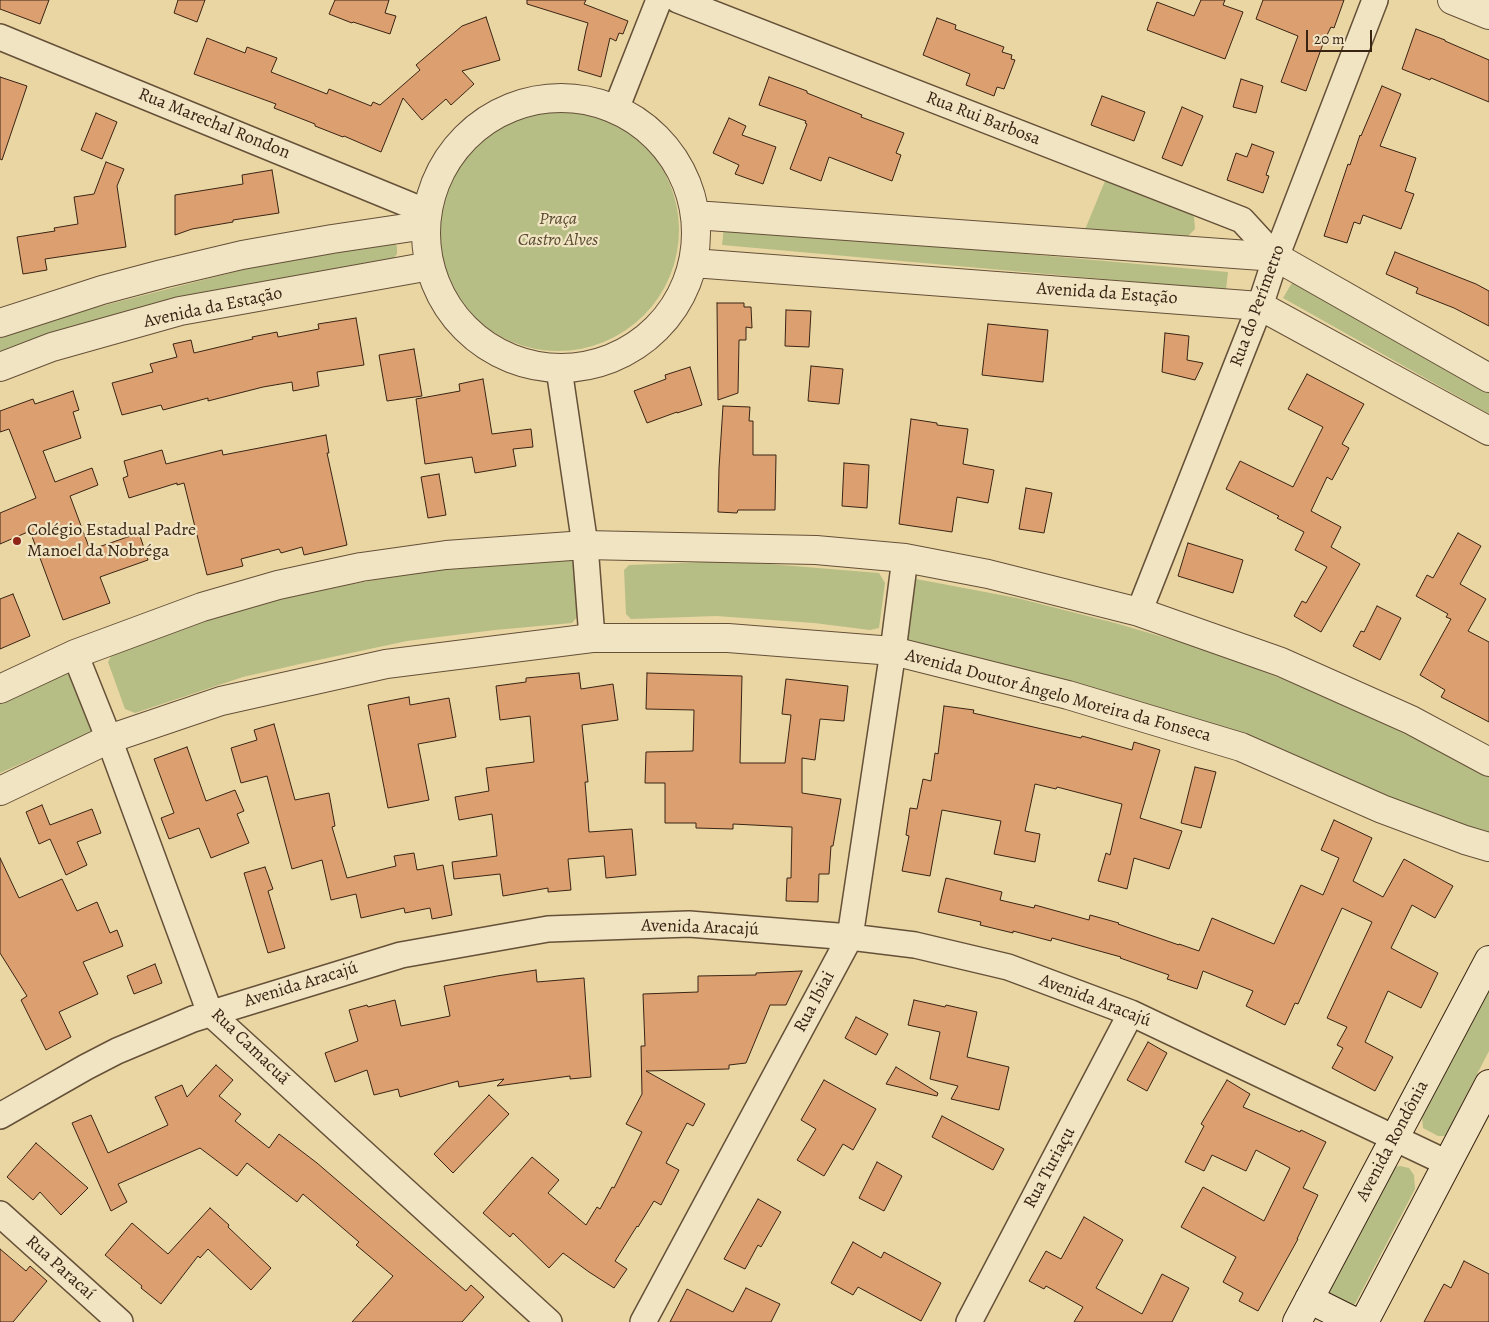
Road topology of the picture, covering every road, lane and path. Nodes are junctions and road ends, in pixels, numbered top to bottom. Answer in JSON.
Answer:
{"nodes":[{"id":1,"x":659,"y":0,"type":"edge"},
{"id":2,"x":678,"y":0,"type":"edge"},
{"id":3,"x":1375,"y":0,"type":"edge"},
{"id":4,"x":1452,"y":0,"type":"edge"},
{"id":5,"x":1489,"y":15,"type":"edge"},
{"id":6,"x":0,"y":37,"type":"edge"},
{"id":7,"x":616,"y":109,"type":"junction"},
{"id":8,"x":695,"y":215,"type":"junction"},
{"id":9,"x":427,"y":219,"type":"junction"},
{"id":10,"x":1276,"y":257,"type":"junction"},
{"id":11,"x":693,"y":264,"type":"junction"},
{"id":12,"x":430,"y":266,"type":"junction"},
{"id":13,"x":1260,"y":306,"type":"junction"},
{"id":14,"x":0,"y":323,"type":"edge"},
{"id":15,"x":0,"y":367,"type":"edge"},
{"id":16,"x":559,"y":369,"type":"junction"},
{"id":17,"x":1489,"y":378,"type":"edge"},
{"id":18,"x":1489,"y":431,"type":"edge"},
{"id":19,"x":585,"y":545,"type":"junction"},
{"id":20,"x":905,"y":558,"type":"junction"},
{"id":21,"x":1139,"y":612,"type":"junction"},
{"id":22,"x":592,"y":638,"type":"junction"},
{"id":23,"x":892,"y":651,"type":"junction"},
{"id":24,"x":76,"y":654,"type":"junction"},
{"id":25,"x":0,"y":689,"type":"edge"},
{"id":26,"x":109,"y":739,"type":"junction"},
{"id":27,"x":1489,"y":762,"type":"edge"},
{"id":28,"x":0,"y":791,"type":"edge"},
{"id":29,"x":1489,"y":847,"type":"edge"},
{"id":30,"x":850,"y":937,"type":"junction"},
{"id":31,"x":1489,"y":960,"type":"edge"},
{"id":32,"x":210,"y":1012,"type":"junction"},
{"id":33,"x":1132,"y":1013,"type":"junction"},
{"id":34,"x":1489,"y":1084,"type":"edge"},
{"id":35,"x":0,"y":1116,"type":"edge"},
{"id":36,"x":1395,"y":1138,"type":"junction"},
{"id":37,"x":1447,"y":1163,"type":"junction"},
{"id":38,"x":0,"y":1214,"type":"edge"},
{"id":39,"x":1303,"y":1310,"type":"edge"},
{"id":40,"x":120,"y":1322,"type":"edge"},
{"id":41,"x":550,"y":1322,"type":"edge"},
{"id":42,"x":643,"y":1322,"type":"edge"},
{"id":43,"x":969,"y":1322,"type":"edge"},
{"id":44,"x":1355,"y":1322,"type":"edge"},
{"id":45,"x":1364,"y":1322,"type":"edge"}],
"edges":[{"from":1,"to":7,"type":"street"},
{"from":2,"to":10,"type":"street","name":"Rua Rui Barbosa"},
{"from":3,"to":10,"type":"street","name":"Rua do Perímetro"},
{"from":4,"to":5,"type":"street"},
{"from":6,"to":9,"type":"street","name":"Rua Marechal Rondon"},
{"from":7,"to":8,"type":"street"},
{"from":7,"to":9,"type":"street"},
{"from":8,"to":10,"type":"street"},
{"from":8,"to":11,"type":"street"},
{"from":9,"to":12,"type":"street"},
{"from":9,"to":14,"type":"street"},
{"from":10,"to":13,"type":"street","name":"Rua do Perímetro"},
{"from":10,"to":17,"type":"street"},
{"from":11,"to":13,"type":"street","name":"Avenida da Estação"},
{"from":11,"to":16,"type":"street"},
{"from":12,"to":15,"type":"street","name":"Avenida da Estação"},
{"from":12,"to":16,"type":"street"},
{"from":13,"to":18,"type":"street","name":"Avenida da Estação"},
{"from":13,"to":21,"type":"street","name":"Rua do Perímetro"},
{"from":16,"to":19,"type":"street"},
{"from":19,"to":20,"type":"street"},
{"from":19,"to":22,"type":"street"},
{"from":19,"to":24,"type":"street"},
{"from":20,"to":21,"type":"street"},
{"from":20,"to":23,"type":"street","name":"Rua Ibiai"},
{"from":21,"to":27,"type":"street"},
{"from":22,"to":23,"type":"street","name":"Avenida Doutor Ângelo Moreira da Fonseca"},
{"from":22,"to":26,"type":"street","name":"Avenida Doutor Ângelo Moreira da Fonseca"},
{"from":23,"to":29,"type":"street","name":"Avenida Doutor Ângelo Moreira da Fonseca"},
{"from":23,"to":30,"type":"street","name":"Rua Ibiai"},
{"from":24,"to":25,"type":"street"},
{"from":24,"to":26,"type":"street","name":"Rua Camacuã"},
{"from":26,"to":28,"type":"street","name":"Avenida Doutor Ângelo Moreira da Fonseca"},
{"from":26,"to":32,"type":"street","name":"Rua Camacuã"},
{"from":30,"to":32,"type":"street","name":"Avenida Aracajú"},
{"from":30,"to":33,"type":"street","name":"Avenida Aracajú"},
{"from":30,"to":42,"type":"street","name":"Rua Ibiai"},
{"from":31,"to":36,"type":"street","name":"Avenida Rondônia"},
{"from":32,"to":35,"type":"street","name":"Avenida Aracajú"},
{"from":32,"to":41,"type":"street","name":"Rua Camacuã"},
{"from":33,"to":36,"type":"street","name":"Avenida Aracajú"},
{"from":33,"to":43,"type":"street","name":"Rua Turiaçu"},
{"from":34,"to":37,"type":"street"},
{"from":36,"to":37,"type":"street","name":"Avenida Aracajú"},
{"from":36,"to":39,"type":"street","name":"Avenida Rondônia"},
{"from":37,"to":45,"type":"street"},
{"from":38,"to":40,"type":"street","name":"Rua Paracaí"},
{"from":39,"to":44,"type":"street"}]}
